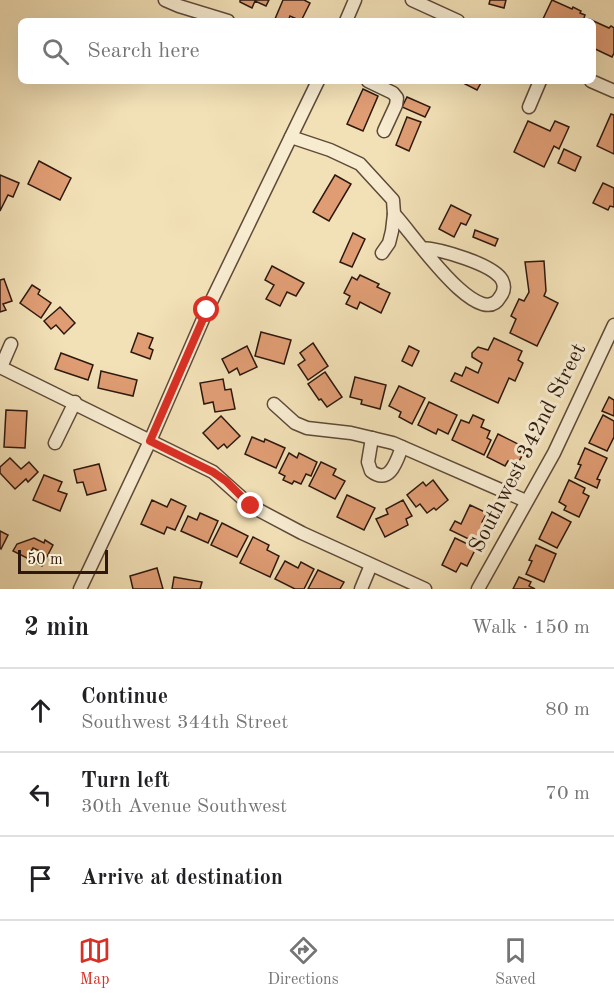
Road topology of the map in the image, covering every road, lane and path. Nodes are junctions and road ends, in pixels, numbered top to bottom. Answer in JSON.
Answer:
{"nodes":[{"id":1,"x":165,"y":0,"type":"edge"},
{"id":2,"x":355,"y":0,"type":"edge"},
{"id":3,"x":412,"y":0,"type":"edge"},
{"id":4,"x":218,"y":18,"type":"edge"},
{"id":5,"x":347,"y":18,"type":"edge"},
{"id":6,"x":451,"y":18,"type":"edge"},
{"id":7,"x":596,"y":83,"type":"edge"},
{"id":8,"x":317,"y":84,"type":"edge"},
{"id":9,"x":374,"y":84,"type":"edge"},
{"id":10,"x":539,"y":84,"type":"edge"},
{"id":11,"x":614,"y":91,"type":"edge"},
{"id":12,"x":530,"y":107,"type":"dead end"},
{"id":13,"x":384,"y":131,"type":"dead end"},
{"id":14,"x":291,"y":137,"type":"junction"},
{"id":15,"x":394,"y":214,"type":"junction"},
{"id":16,"x":422,"y":248,"type":"junction"},
{"id":17,"x":382,"y":253,"type":"dead end"},
{"id":18,"x":614,"y":325,"type":"edge"},
{"id":19,"x":11,"y":344,"type":"dead end"},
{"id":20,"x":1,"y":367,"type":"edge"},
{"id":21,"x":75,"y":402,"type":"junction"},
{"id":22,"x":274,"y":404,"type":"dead end"},
{"id":23,"x":372,"y":438,"type":"junction"},
{"id":24,"x":150,"y":441,"type":"junction"},
{"id":25,"x":55,"y":443,"type":"dead end"},
{"id":26,"x":402,"y":447,"type":"junction"},
{"id":27,"x":526,"y":501,"type":"junction"},
{"id":28,"x":371,"y":565,"type":"junction"},
{"id":29,"x":80,"y":589,"type":"edge"},
{"id":30,"x":361,"y":589,"type":"edge"},
{"id":31,"x":425,"y":589,"type":"edge"},
{"id":32,"x":478,"y":589,"type":"edge"}],
"edges":[{"from":1,"to":4,"type":"street"},
{"from":2,"to":5,"type":"street"},
{"from":3,"to":6,"type":"street"},
{"from":7,"to":11,"type":"street"},
{"from":8,"to":14,"type":"street"},
{"from":9,"to":13,"type":"street"},
{"from":10,"to":12,"type":"street"},
{"from":14,"to":15,"type":"street"},
{"from":14,"to":24,"type":"street"},
{"from":15,"to":16,"type":"street"},
{"from":15,"to":17,"type":"street"},
{"from":16,"to":16,"type":"street"},
{"from":18,"to":27,"type":"street","name":"Southwest 342nd Street"},
{"from":19,"to":20,"type":"street"},
{"from":20,"to":21,"type":"street"},
{"from":21,"to":24,"type":"street"},
{"from":21,"to":25,"type":"street"},
{"from":22,"to":23,"type":"street"},
{"from":23,"to":26,"type":"street"},
{"from":23,"to":26,"type":"street"},
{"from":24,"to":28,"type":"street"},
{"from":24,"to":29,"type":"street"},
{"from":26,"to":27,"type":"street"},
{"from":27,"to":32,"type":"street","name":"Southwest 342nd Street"},
{"from":28,"to":30,"type":"street"},
{"from":28,"to":31,"type":"street"}]}
